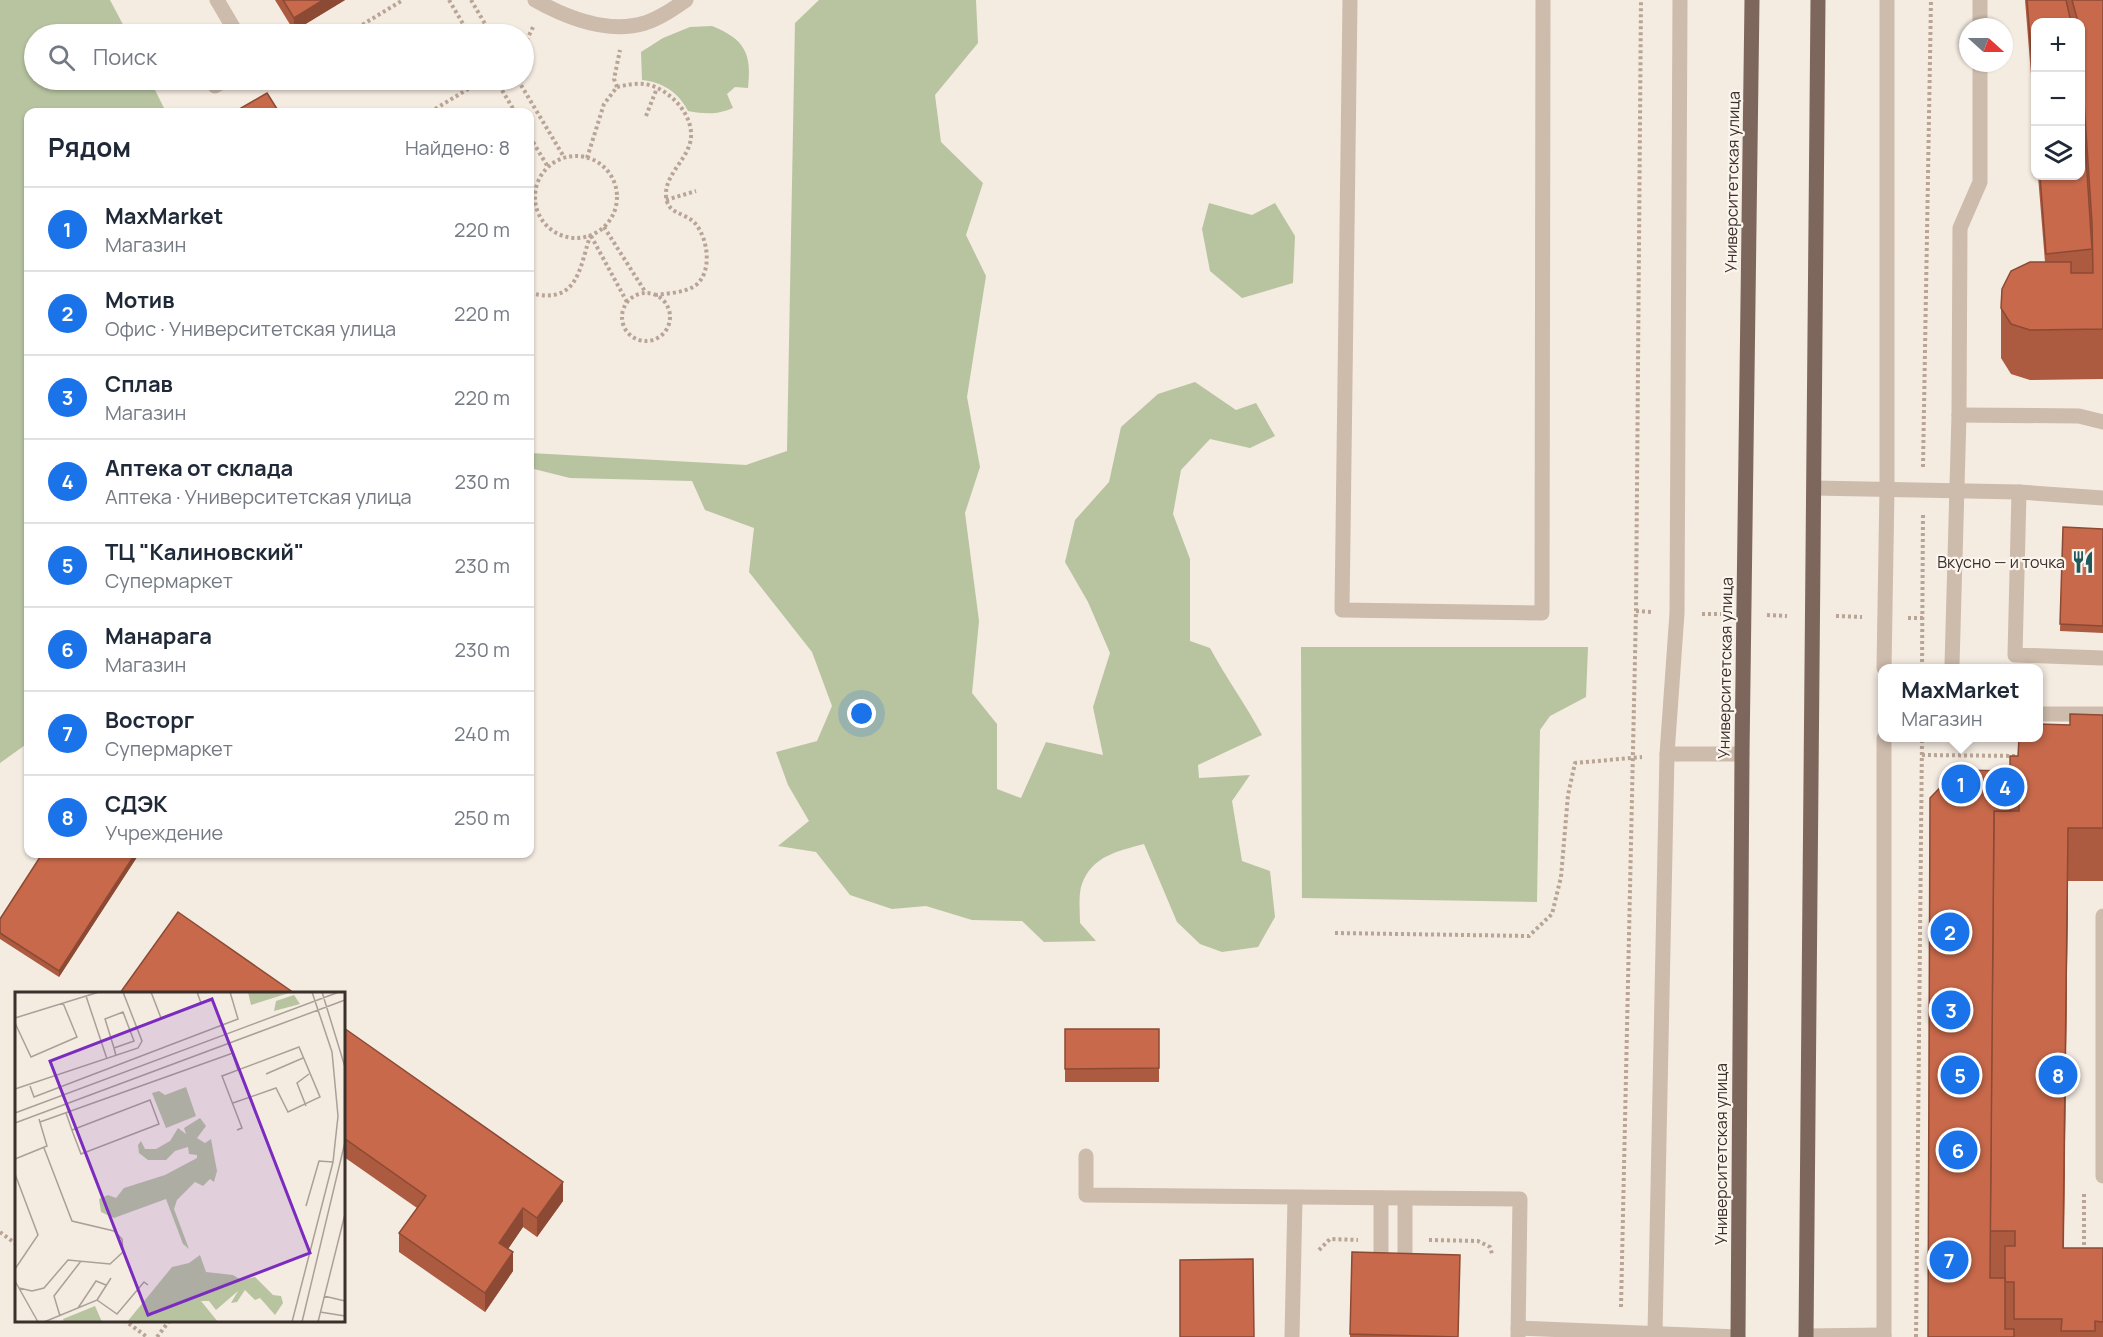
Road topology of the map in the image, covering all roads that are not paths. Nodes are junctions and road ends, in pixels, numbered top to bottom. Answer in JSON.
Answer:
{"nodes":[{"id":1,"x":217,"y":0,"type":"edge"},
{"id":2,"x":535,"y":0,"type":"edge"},
{"id":3,"x":686,"y":0,"type":"edge"},
{"id":4,"x":1350,"y":0,"type":"edge"},
{"id":5,"x":1543,"y":0,"type":"edge"},
{"id":6,"x":1680,"y":0,"type":"edge"},
{"id":7,"x":1752,"y":0,"type":"edge"},
{"id":8,"x":1818,"y":0,"type":"edge"},
{"id":9,"x":1887,"y":0,"type":"edge"},
{"id":10,"x":1980,"y":0,"type":"edge"},
{"id":11,"x":1980,"y":18,"type":"edge"},
{"id":12,"x":231,"y":24,"type":"edge"},
{"id":13,"x":1980,"y":72,"type":"edge"},
{"id":14,"x":1959,"y":415,"type":"junction"},
{"id":15,"x":2103,"y":422,"type":"edge"},
{"id":16,"x":1814,"y":488,"type":"junction"},
{"id":17,"x":1887,"y":489,"type":"junction"},
{"id":18,"x":1957,"y":490,"type":"junction"},
{"id":19,"x":2019,"y":492,"type":"junction"},
{"id":20,"x":2103,"y":498,"type":"edge"},
{"id":21,"x":2103,"y":658,"type":"edge"},
{"id":22,"x":1884,"y":664,"type":"edge"},
{"id":23,"x":1952,"y":664,"type":"edge"},
{"id":24,"x":2043,"y":714,"type":"edge"},
{"id":25,"x":2103,"y":714,"type":"edge"},
{"id":26,"x":1884,"y":742,"type":"edge"},
{"id":27,"x":1667,"y":754,"type":"junction"},
{"id":28,"x":1742,"y":754,"type":"junction"},
{"id":29,"x":2103,"y":916,"type":"edge"},
{"id":30,"x":1086,"y":1156,"type":"dead end"},
{"id":31,"x":2103,"y":1176,"type":"edge"},
{"id":32,"x":1295,"y":1198,"type":"junction"},
{"id":33,"x":1381,"y":1198,"type":"junction"},
{"id":34,"x":1405,"y":1199,"type":"junction"},
{"id":35,"x":1381,"y":1266,"type":"edge"},
{"id":36,"x":1405,"y":1267,"type":"edge"},
{"id":37,"x":1518,"y":1332,"type":"edge"},
{"id":38,"x":1655,"y":1334,"type":"junction"},
{"id":39,"x":1806,"y":1336,"type":"edge"},
{"id":40,"x":1884,"y":1336,"type":"edge"},
{"id":41,"x":1292,"y":1337,"type":"edge"},
{"id":42,"x":1738,"y":1337,"type":"edge"}],
"edges":[{"from":1,"to":12,"type":"lane"},
{"from":2,"to":3,"type":"lane"},
{"from":4,"to":5,"type":"lane"},
{"from":6,"to":27,"type":"lane"},
{"from":7,"to":28,"type":"main road","name":"Университетская улица"},
{"from":8,"to":16,"type":"main road"},
{"from":9,"to":17,"type":"lane"},
{"from":10,"to":11,"type":"lane"},
{"from":13,"to":14,"type":"lane"},
{"from":14,"to":15,"type":"lane"},
{"from":14,"to":18,"type":"lane"},
{"from":16,"to":17,"type":"lane"},
{"from":16,"to":39,"type":"main road"},
{"from":17,"to":18,"type":"lane"},
{"from":17,"to":22,"type":"lane"},
{"from":18,"to":19,"type":"lane"},
{"from":18,"to":23,"type":"lane"},
{"from":19,"to":20,"type":"lane"},
{"from":19,"to":21,"type":"lane"},
{"from":24,"to":25,"type":"lane"},
{"from":26,"to":40,"type":"lane"},
{"from":27,"to":28,"type":"lane"},
{"from":27,"to":38,"type":"lane"},
{"from":28,"to":42,"type":"main road","name":"Университетская улица"},
{"from":29,"to":31,"type":"lane"},
{"from":30,"to":32,"type":"lane"},
{"from":32,"to":33,"type":"lane"},
{"from":32,"to":41,"type":"lane"},
{"from":33,"to":34,"type":"lane"},
{"from":33,"to":35,"type":"lane"},
{"from":34,"to":36,"type":"lane"},
{"from":34,"to":37,"type":"lane"},
{"from":37,"to":38,"type":"lane"},
{"from":38,"to":42,"type":"lane"},
{"from":39,"to":40,"type":"lane"}]}
